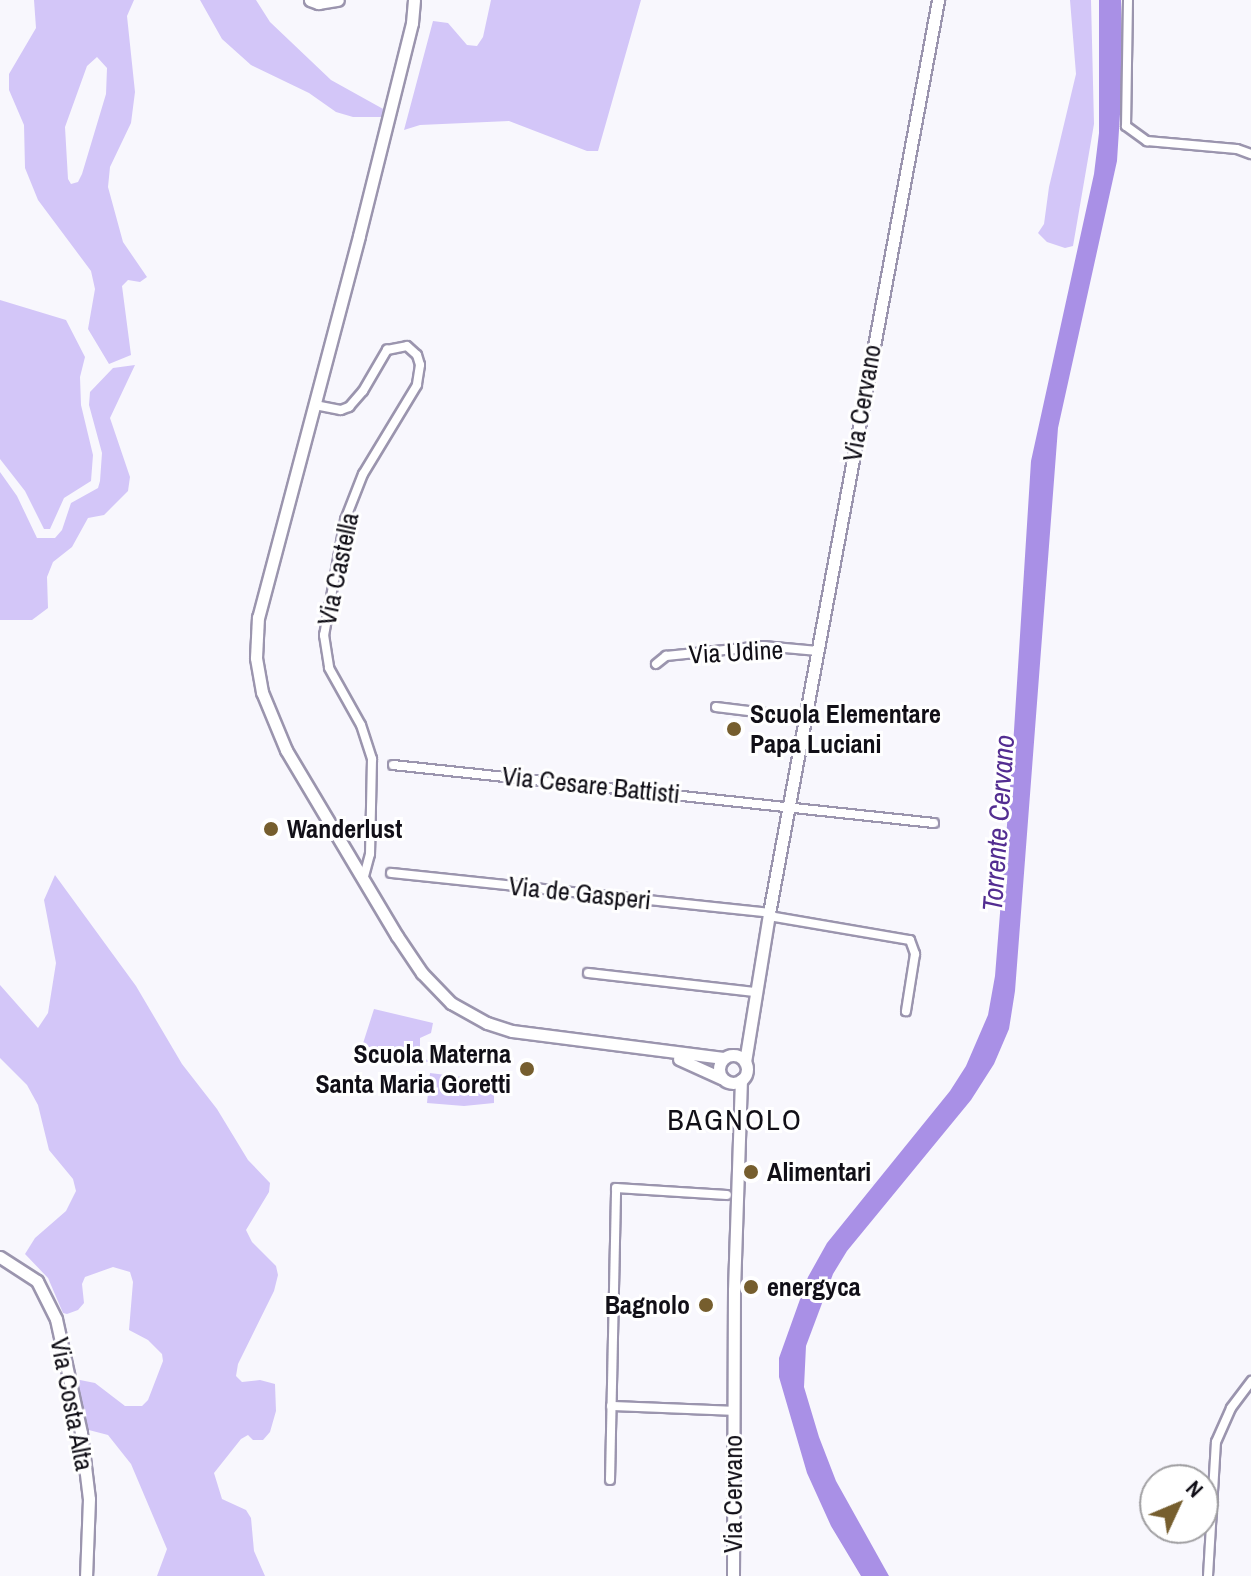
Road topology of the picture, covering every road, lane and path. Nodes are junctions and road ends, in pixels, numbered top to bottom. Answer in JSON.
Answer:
{"nodes":[{"id":1,"x":310,"y":0,"type":"edge"},
{"id":2,"x":338,"y":0,"type":"edge"},
{"id":3,"x":414,"y":0,"type":"edge"},
{"id":4,"x":938,"y":0,"type":"edge"},
{"id":5,"x":1128,"y":0,"type":"edge"},
{"id":6,"x":1251,"y":154,"type":"edge"},
{"id":7,"x":315,"y":405,"type":"junction"},
{"id":8,"x":818,"y":651,"type":"junction"},
{"id":9,"x":656,"y":664,"type":"dead end"},
{"id":10,"x":716,"y":707,"type":"dead end"},
{"id":11,"x":805,"y":718,"type":"junction"},
{"id":12,"x":393,"y":765,"type":"dead end"},
{"id":13,"x":789,"y":805,"type":"junction"},
{"id":14,"x":934,"y":823,"type":"dead end"},
{"id":15,"x":391,"y":873,"type":"dead end"},
{"id":16,"x":363,"y":880,"type":"junction"},
{"id":17,"x":769,"y":914,"type":"junction"},
{"id":18,"x":588,"y":973,"type":"dead end"},
{"id":19,"x":755,"y":992,"type":"junction"},
{"id":20,"x":906,"y":1011,"type":"dead end"},
{"id":21,"x":750,"y":1027,"type":"junction"},
{"id":22,"x":655,"y":1051,"type":"junction"},
{"id":23,"x":727,"y":1056,"type":"junction"},
{"id":24,"x":745,"y":1062,"type":"junction"},
{"id":25,"x":724,"y":1080,"type":"junction"},
{"id":26,"x":741,"y":1080,"type":"junction"},
{"id":27,"x":742,"y":1118,"type":"junction"},
{"id":28,"x":727,"y":1195,"type":"dead end"},
{"id":29,"x":0,"y":1257,"type":"edge"},
{"id":30,"x":1251,"y":1381,"type":"edge"},
{"id":31,"x":611,"y":1406,"type":"junction"},
{"id":32,"x":733,"y":1411,"type":"junction"},
{"id":33,"x":610,"y":1480,"type":"dead end"},
{"id":34,"x":86,"y":1576,"type":"edge"},
{"id":35,"x":733,"y":1576,"type":"edge"},
{"id":36,"x":1208,"y":1576,"type":"edge"}],
"edges":[{"from":1,"to":2,"type":"main road"},
{"from":3,"to":7,"type":"main road"},
{"from":4,"to":8,"type":"main road","name":"Via Cervano"},
{"from":5,"to":6,"type":"street"},
{"from":7,"to":16,"type":"main road"},
{"from":7,"to":16,"type":"street","name":"Via Castella"},
{"from":8,"to":9,"type":"street","name":"Via Udine"},
{"from":8,"to":11,"type":"main road","name":"Via Cervano"},
{"from":10,"to":11,"type":"street"},
{"from":11,"to":13,"type":"main road","name":"Via Cervano"},
{"from":12,"to":13,"type":"street","name":"Via Cesare Battisti"},
{"from":13,"to":14,"type":"street"},
{"from":13,"to":17,"type":"main road","name":"Via Cervano"},
{"from":15,"to":17,"type":"street","name":"Via de Gasperi"},
{"from":16,"to":22,"type":"main road"},
{"from":17,"to":19,"type":"main road","name":"Via Cervano"},
{"from":17,"to":20,"type":"street","name":"Via de Gasperi"},
{"from":18,"to":19,"type":"street"},
{"from":19,"to":21,"type":"main road","name":"Via Cervano"},
{"from":21,"to":23,"type":"main road"},
{"from":21,"to":24,"type":"main road","name":"Via Cervano"},
{"from":22,"to":23,"type":"main road"},
{"from":22,"to":25,"type":"main road"},
{"from":23,"to":24,"type":"main road"},
{"from":23,"to":25,"type":"main road"},
{"from":24,"to":26,"type":"main road"},
{"from":25,"to":26,"type":"main road"},
{"from":25,"to":27,"type":"main road"},
{"from":26,"to":27,"type":"main road","name":"Via Cervano"},
{"from":27,"to":32,"type":"main road","name":"Via Cervano"},
{"from":28,"to":31,"type":"street"},
{"from":29,"to":34,"type":"main road","name":"Via Costa Alta"},
{"from":30,"to":36,"type":"street"},
{"from":31,"to":32,"type":"street","name":"Via Cervano"},
{"from":31,"to":33,"type":"street"},
{"from":32,"to":35,"type":"main road","name":"Via Cervano"}]}
